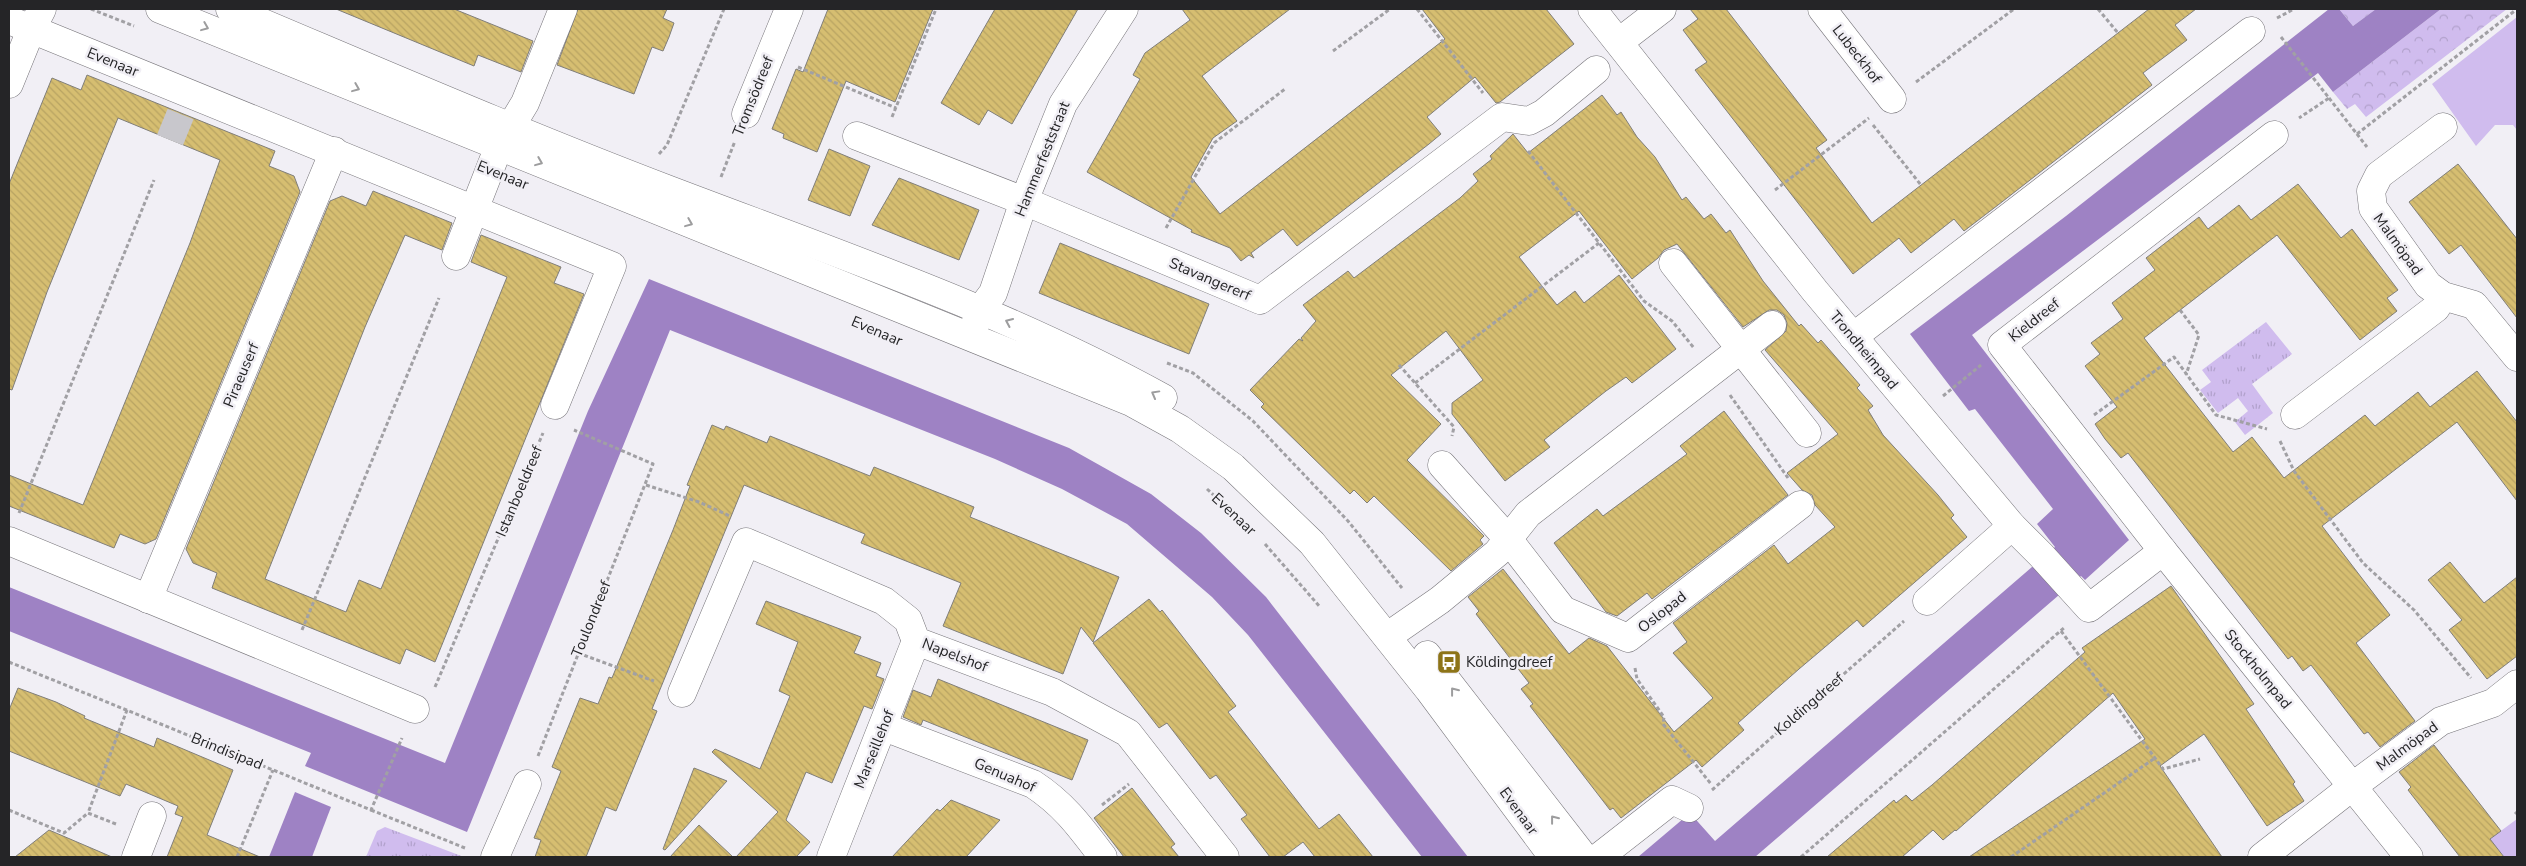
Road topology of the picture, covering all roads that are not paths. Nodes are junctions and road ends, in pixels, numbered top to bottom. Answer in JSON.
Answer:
{"nodes":[{"id":1,"x":160,"y":9,"type":"edge"},
{"id":2,"x":230,"y":9,"type":"edge"},
{"id":3,"x":563,"y":9,"type":"edge"},
{"id":4,"x":789,"y":9,"type":"edge"},
{"id":5,"x":1124,"y":9,"type":"edge"},
{"id":6,"x":1592,"y":9,"type":"edge"},
{"id":7,"x":1662,"y":9,"type":"edge"},
{"id":8,"x":1822,"y":9,"type":"edge"},
{"id":9,"x":27,"y":19,"type":"edge"},
{"id":10,"x":2251,"y":31,"type":"dead end"},
{"id":11,"x":1619,"y":42,"type":"junction"},
{"id":12,"x":1596,"y":70,"type":"dead end"},
{"id":13,"x":9,"y":84,"type":"edge"},
{"id":14,"x":1892,"y":99,"type":"dead end"},
{"id":15,"x":746,"y":114,"type":"road end"},
{"id":16,"x":2443,"y":127,"type":"dead end"},
{"id":17,"x":2274,"y":135,"type":"road end"},
{"id":18,"x":505,"y":136,"type":"junction"},
{"id":19,"x":869,"y":141,"type":"road end"},
{"id":20,"x":334,"y":151,"type":"junction"},
{"id":21,"x":1024,"y":201,"type":"junction"},
{"id":22,"x":474,"y":209,"type":"junction"},
{"id":23,"x":456,"y":256,"type":"dead end"},
{"id":24,"x":1673,"y":263,"type":"dead end"},
{"id":25,"x":2443,"y":296,"type":"junction"},
{"id":26,"x":987,"y":301,"type":"junction"},
{"id":27,"x":1772,"y":325,"type":"dead end"},
{"id":28,"x":970,"y":337,"type":"junction"},
{"id":29,"x":1853,"y":337,"type":"junction"},
{"id":30,"x":1741,"y":350,"type":"junction"},
{"id":31,"x":2517,"y":357,"type":"edge"},
{"id":32,"x":555,"y":405,"type":"road end"},
{"id":33,"x":2285,"y":423,"type":"road end"},
{"id":34,"x":1807,"y":433,"type":"dead end"},
{"id":35,"x":1442,"y":465,"type":"road end"},
{"id":36,"x":1800,"y":505,"type":"road end"},
{"id":37,"x":2012,"y":526,"type":"junction"},
{"id":38,"x":12,"y":530,"type":"edge"},
{"id":39,"x":1508,"y":539,"type":"junction"},
{"id":40,"x":2163,"y":551,"type":"junction"},
{"id":41,"x":148,"y":598,"type":"junction"},
{"id":42,"x":1927,"y":601,"type":"road end"},
{"id":43,"x":1396,"y":631,"type":"junction"},
{"id":44,"x":916,"y":640,"type":"junction"},
{"id":45,"x":2517,"y":684,"type":"edge"},
{"id":46,"x":682,"y":693,"type":"road end"},
{"id":47,"x":415,"y":709,"type":"road end"},
{"id":48,"x":884,"y":727,"type":"junction"},
{"id":49,"x":527,"y":784,"type":"road end"},
{"id":50,"x":2352,"y":786,"type":"junction"},
{"id":51,"x":1689,"y":808,"type":"road end"},
{"id":52,"x":2264,"y":856,"type":"edge"},
{"id":53,"x":495,"y":857,"type":"edge"},
{"id":54,"x":831,"y":857,"type":"edge"},
{"id":55,"x":1103,"y":857,"type":"edge"},
{"id":56,"x":1225,"y":857,"type":"edge"},
{"id":57,"x":1553,"y":857,"type":"edge"},
{"id":58,"x":1584,"y":857,"type":"edge"},
{"id":59,"x":1599,"y":857,"type":"edge"},
{"id":60,"x":2409,"y":857,"type":"edge"}],
"edges":[{"from":1,"to":18,"type":"street","name":"Evenaar","one_way":true},
{"from":2,"to":18,"type":"street","name":"Evenaar"},
{"from":3,"to":18,"type":"street"},
{"from":4,"to":15,"type":"street","name":"Tromsödreef"},
{"from":5,"to":21,"type":"street","name":"Hammerfeststraat"},
{"from":6,"to":11,"type":"street","name":"Trondheimpad"},
{"from":7,"to":11,"type":"street"},
{"from":8,"to":14,"type":"street","name":"Lubeckhof"},
{"from":9,"to":13,"type":"street"},
{"from":9,"to":20,"type":"street","name":"Evenaar"},
{"from":10,"to":29,"type":"street"},
{"from":11,"to":29,"type":"street","name":"Trondheimpad"},
{"from":12,"to":21,"type":"street","name":"Stavangererf"},
{"from":16,"to":25,"type":"street","name":"Malmöpad"},
{"from":17,"to":40,"type":"street","name":"Kieldreef"},
{"from":18,"to":22,"type":"street"},
{"from":18,"to":26,"type":"street","name":"Evenaar"},
{"from":18,"to":28,"type":"street","name":"Evenaar","one_way":true},
{"from":19,"to":21,"type":"street","name":"Stavangererf"},
{"from":20,"to":22,"type":"street","name":"Evenaar"},
{"from":20,"to":41,"type":"street","name":"Piraeuserf"},
{"from":21,"to":26,"type":"street","name":"Hammerfeststraat"},
{"from":22,"to":23,"type":"street"},
{"from":22,"to":32,"type":"street","name":"Evenaar"},
{"from":24,"to":30,"type":"street"},
{"from":25,"to":31,"type":"street","name":"Malmöpad"},
{"from":25,"to":33,"type":"street"},
{"from":26,"to":28,"type":"street","name":"Hammerfeststraat"},
{"from":43,"to":26,"type":"street","name":"Evenaar","one_way":true},
{"from":27,"to":30,"type":"street"},
{"from":28,"to":43,"type":"street","name":"Evenaar"},
{"from":29,"to":37,"type":"street","name":"Trondheimpad"},
{"from":30,"to":34,"type":"street"},
{"from":30,"to":39,"type":"street"},
{"from":35,"to":39,"type":"street","name":"Oslopad"},
{"from":36,"to":39,"type":"street","name":"Oslopad"},
{"from":37,"to":40,"type":"street","name":"Trondheimpad"},
{"from":37,"to":42,"type":"street"},
{"from":38,"to":41,"type":"street"},
{"from":39,"to":43,"type":"street"},
{"from":40,"to":50,"type":"street","name":"Stockholmpad"},
{"from":41,"to":47,"type":"street"},
{"from":43,"to":57,"type":"street","name":"Evenaar"},
{"from":58,"to":43,"type":"street","name":"Evenaar","one_way":true},
{"from":44,"to":46,"type":"street","name":"Napelshof"},
{"from":44,"to":48,"type":"street","name":"Marseillehof"},
{"from":44,"to":56,"type":"street","name":"Napelshof"},
{"from":45,"to":50,"type":"street","name":"Malmöpad"},
{"from":48,"to":54,"type":"street","name":"Marseillehof"},
{"from":48,"to":55,"type":"street","name":"Genuahof"},
{"from":49,"to":53,"type":"street"},
{"from":50,"to":52,"type":"street"},
{"from":50,"to":60,"type":"street","name":"Stockholmpad"},
{"from":51,"to":59,"type":"street"}]}
